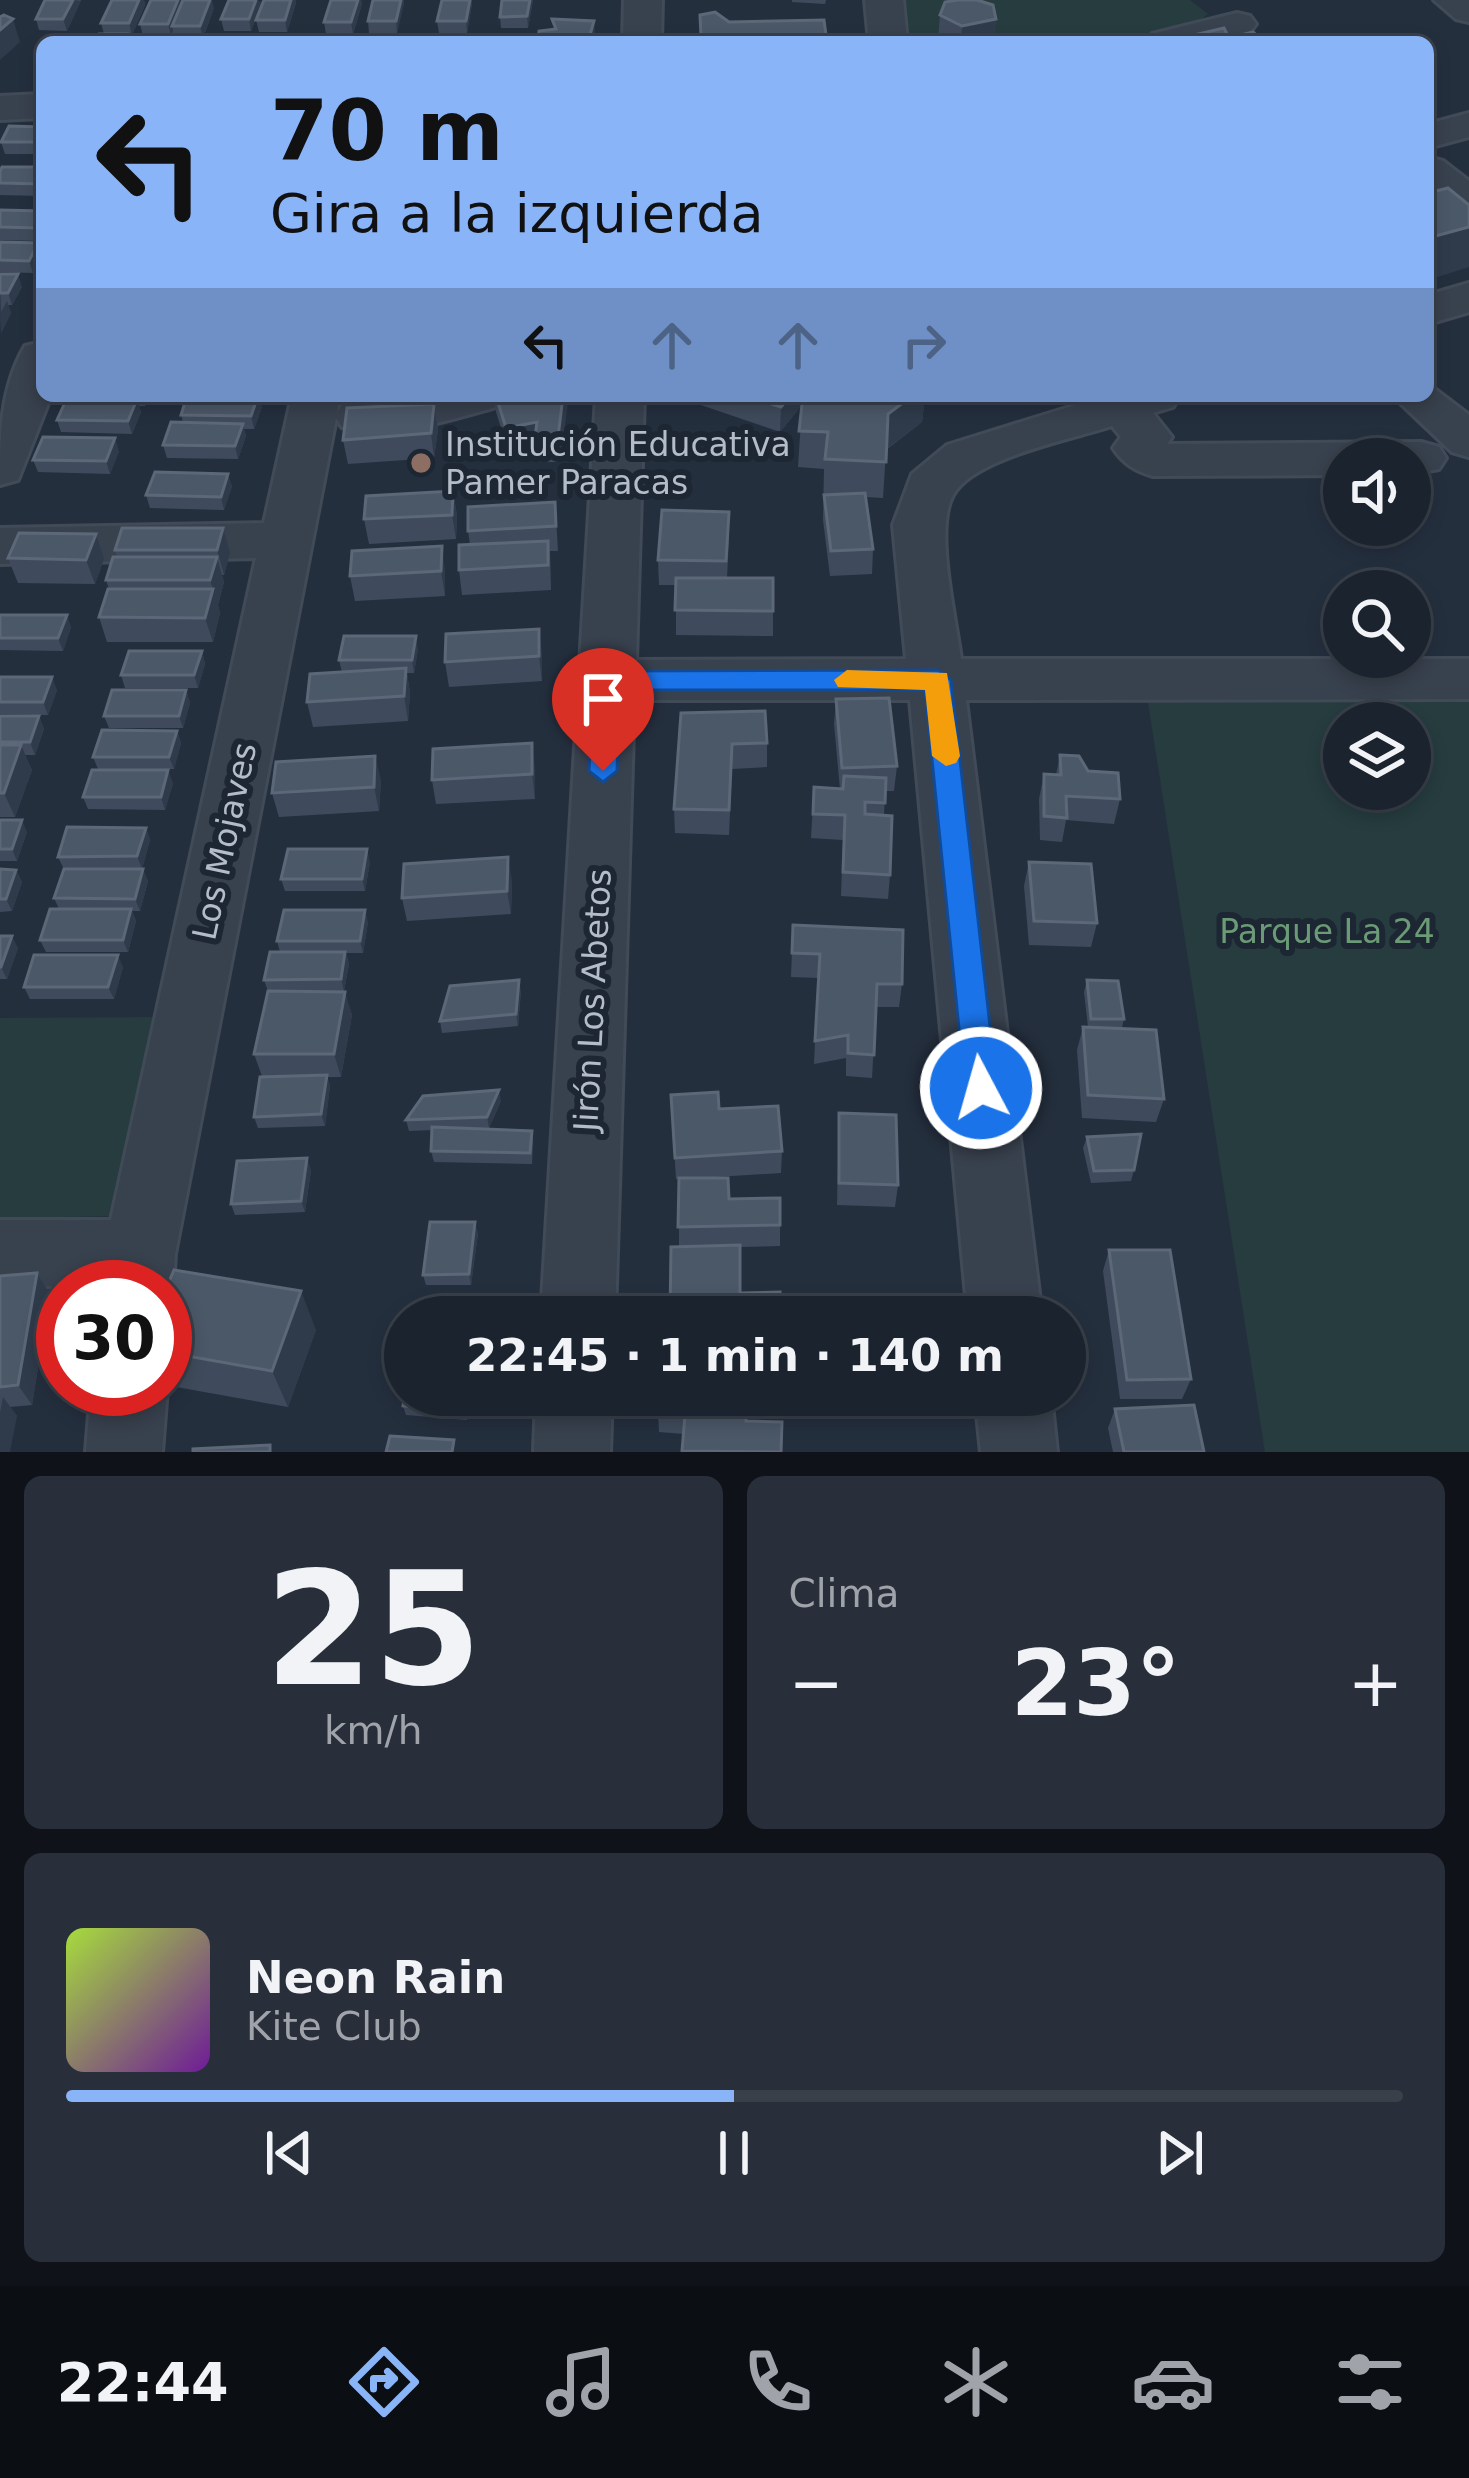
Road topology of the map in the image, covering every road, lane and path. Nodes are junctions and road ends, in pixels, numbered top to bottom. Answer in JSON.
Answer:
{"nodes":[{"id":1,"x":643,"y":0,"type":"edge"},
{"id":2,"x":884,"y":0,"type":"edge"},
{"id":3,"x":1205,"y":0,"type":"edge"},
{"id":4,"x":1453,"y":0,"type":"edge"},
{"id":5,"x":1469,"y":11,"type":"edge"},
{"id":6,"x":1249,"y":33,"type":"edge"},
{"id":7,"x":642,"y":36,"type":"edge"},
{"id":8,"x":887,"y":36,"type":"edge"},
{"id":9,"x":36,"y":106,"type":"edge"},
{"id":10,"x":0,"y":108,"type":"edge"},
{"id":11,"x":1469,"y":124,"type":"edge"},
{"id":12,"x":1434,"y":134,"type":"edge"},
{"id":13,"x":1434,"y":175,"type":"edge"},
{"id":14,"x":1469,"y":202,"type":"edge"},
{"id":15,"x":1469,"y":297,"type":"edge"},
{"id":16,"x":1434,"y":308,"type":"edge"},
{"id":17,"x":36,"y":372,"type":"edge"},
{"id":18,"x":456,"y":402,"type":"edge"},
{"id":19,"x":620,"y":402,"type":"edge"},
{"id":20,"x":1424,"y":402,"type":"edge"},
{"id":21,"x":314,"y":407,"type":"edge"},
{"id":22,"x":1127,"y":417,"type":"edge"},
{"id":23,"x":1469,"y":441,"type":"edge"},
{"id":24,"x":1323,"y":459,"type":"edge"},
{"id":25,"x":0,"y":470,"type":"edge"},
{"id":26,"x":286,"y":540,"type":"junction"},
{"id":27,"x":0,"y":546,"type":"edge"},
{"id":28,"x":1469,"y":679,"type":"edge"},
{"id":29,"x":607,"y":680,"type":"junction"},
{"id":30,"x":938,"y":680,"type":"junction"},
{"id":31,"x":0,"y":1253,"type":"edge"},
{"id":32,"x":54,"y":1260,"type":"edge"},
{"id":33,"x":140,"y":1260,"type":"edge"},
{"id":34,"x":579,"y":1296,"type":"edge"},
{"id":35,"x":1003,"y":1296,"type":"edge"},
{"id":36,"x":127,"y":1416,"type":"edge"},
{"id":37,"x":573,"y":1416,"type":"edge"},
{"id":38,"x":1015,"y":1416,"type":"edge"},
{"id":39,"x":124,"y":1452,"type":"edge"},
{"id":40,"x":572,"y":1452,"type":"edge"},
{"id":41,"x":1019,"y":1452,"type":"edge"}],
"edges":[{"from":1,"to":7,"type":"street"},
{"from":2,"to":8,"type":"street"},
{"from":3,"to":6,"type":"street"},
{"from":4,"to":5,"type":"street"},
{"from":9,"to":10,"type":"street"},
{"from":11,"to":12,"type":"street"},
{"from":13,"to":14,"type":"street"},
{"from":15,"to":16,"type":"street"},
{"from":17,"to":25,"type":"street"},
{"from":18,"to":21,"type":"street"},
{"from":19,"to":29,"type":"street","name":"Jirón Los Abetos"},
{"from":20,"to":23,"type":"street"},
{"from":21,"to":26,"type":"street","name":"Los Mojaves"},
{"from":22,"to":24,"type":"street"},
{"from":22,"to":30,"type":"street"},
{"from":26,"to":27,"type":"street"},
{"from":26,"to":33,"type":"street","name":"Los Mojaves"},
{"from":28,"to":30,"type":"street"},
{"from":29,"to":30,"type":"street"},
{"from":29,"to":34,"type":"street","name":"Jirón Los Abetos"},
{"from":30,"to":35,"type":"street"},
{"from":31,"to":32,"type":"street"},
{"from":36,"to":39,"type":"street"},
{"from":37,"to":40,"type":"street"},
{"from":38,"to":41,"type":"street"}]}
